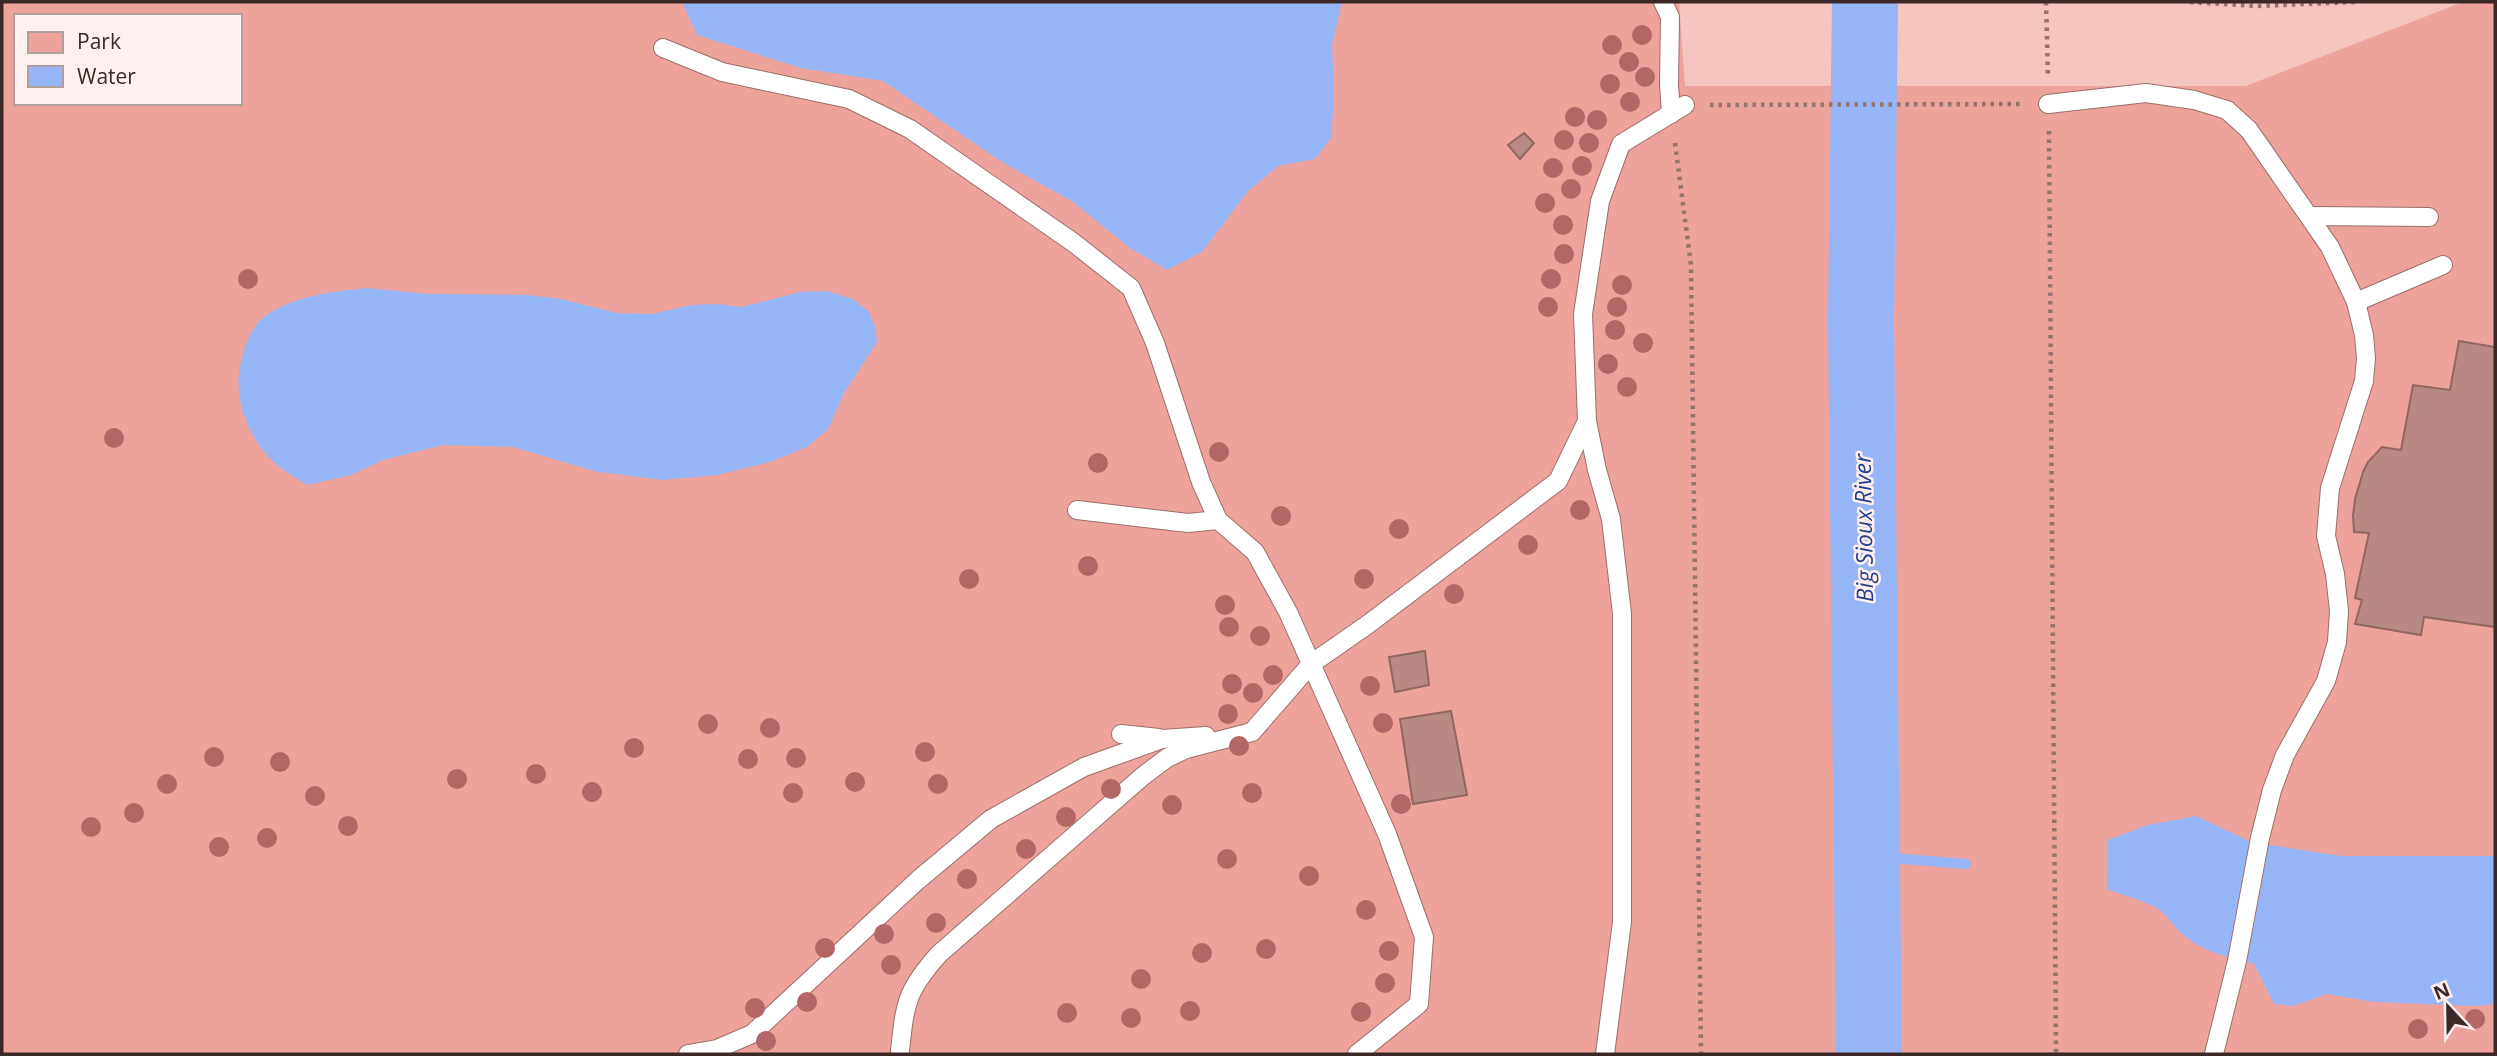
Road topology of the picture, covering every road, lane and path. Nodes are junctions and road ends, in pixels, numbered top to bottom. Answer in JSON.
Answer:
{"nodes":[{"id":1,"x":1663,"y":2,"type":"edge"},
{"id":2,"x":2046,"y":2,"type":"edge"},
{"id":3,"x":2190,"y":2,"type":"edge"},
{"id":4,"x":2355,"y":2,"type":"edge"},
{"id":5,"x":663,"y":48,"type":"dead end"},
{"id":6,"x":2048,"y":104,"type":"junction"},
{"id":7,"x":1678,"y":110,"type":"junction"},
{"id":8,"x":2309,"y":216,"type":"junction"},
{"id":9,"x":2429,"y":217,"type":"dead end"},
{"id":10,"x":2443,"y":265,"type":"dead end"},
{"id":11,"x":2356,"y":302,"type":"junction"},
{"id":12,"x":1587,"y":421,"type":"junction"},
{"id":13,"x":1077,"y":510,"type":"dead end"},
{"id":14,"x":1219,"y":520,"type":"junction"},
{"id":15,"x":1311,"y":664,"type":"junction"},
{"id":16,"x":1252,"y":733,"type":"junction"},
{"id":17,"x":1121,"y":734,"type":"dead end"},
{"id":18,"x":1162,"y":739,"type":"junction"},
{"id":19,"x":901,"y":1051,"type":"dead end"},
{"id":20,"x":688,"y":1054,"type":"edge"},
{"id":21,"x":1357,"y":1054,"type":"edge"},
{"id":22,"x":1605,"y":1054,"type":"edge"},
{"id":23,"x":1701,"y":1054,"type":"edge"},
{"id":24,"x":2056,"y":1054,"type":"edge"},
{"id":25,"x":2214,"y":1054,"type":"edge"}],
"edges":[{"from":1,"to":7,"type":"lane"},
{"from":2,"to":6,"type":"path"},
{"from":3,"to":4,"type":"path"},
{"from":5,"to":14,"type":"lane"},
{"from":6,"to":7,"type":"path"},
{"from":6,"to":8,"type":"lane"},
{"from":6,"to":24,"type":"path"},
{"from":7,"to":12,"type":"lane"},
{"from":7,"to":23,"type":"path"},
{"from":8,"to":9,"type":"lane"},
{"from":8,"to":11,"type":"lane"},
{"from":10,"to":11,"type":"lane"},
{"from":11,"to":25,"type":"lane"},
{"from":12,"to":15,"type":"lane"},
{"from":12,"to":22,"type":"lane"},
{"from":13,"to":14,"type":"lane"},
{"from":14,"to":15,"type":"lane"},
{"from":15,"to":16,"type":"lane"},
{"from":15,"to":21,"type":"lane"},
{"from":16,"to":18,"type":"lane"},
{"from":16,"to":19,"type":"lane"},
{"from":17,"to":18,"type":"lane"},
{"from":18,"to":20,"type":"lane"}]}
